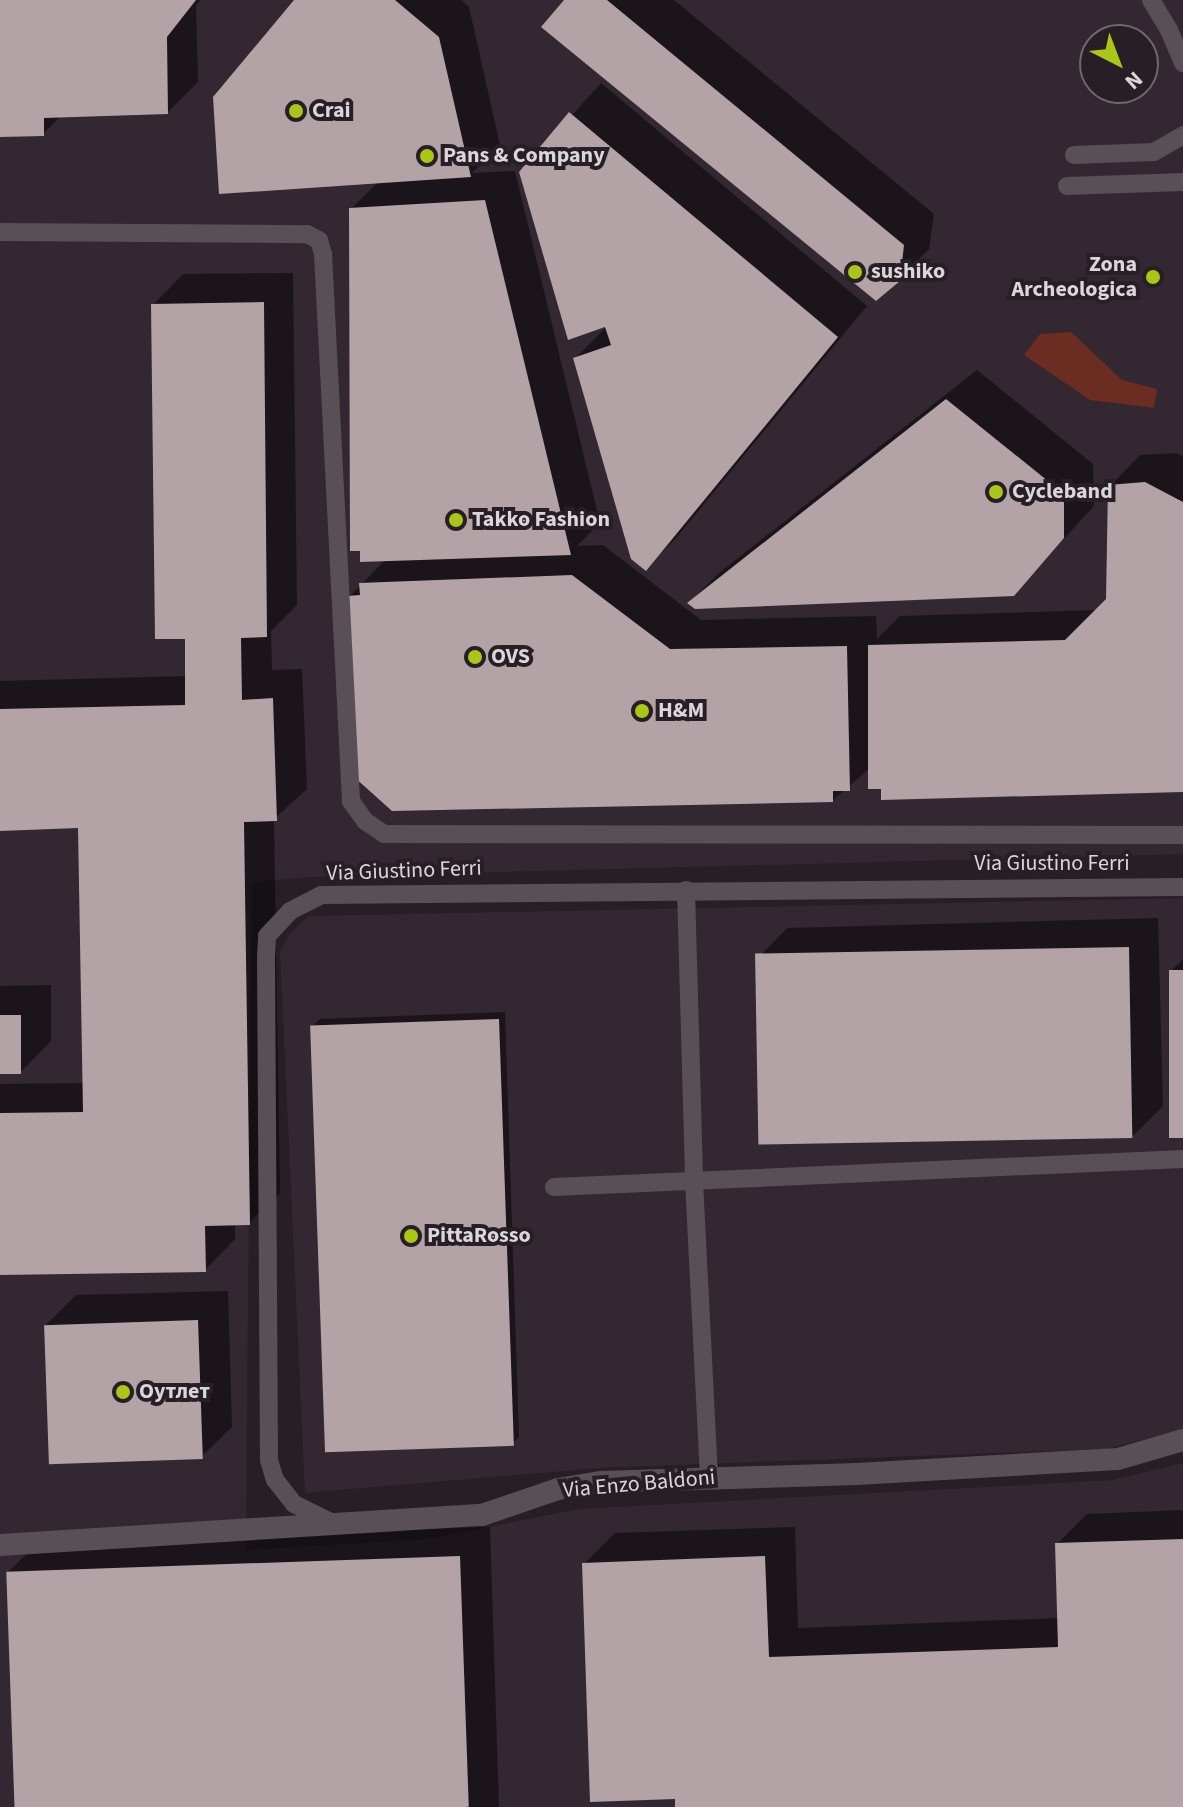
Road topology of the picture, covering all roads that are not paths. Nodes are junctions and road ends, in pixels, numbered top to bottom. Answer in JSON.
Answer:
{"nodes":[{"id":1,"x":1151,"y":0,"type":"edge"},
{"id":2,"x":1183,"y":63,"type":"edge"},
{"id":3,"x":1183,"y":135,"type":"edge"},
{"id":4,"x":1074,"y":155,"type":"dead end"},
{"id":5,"x":1183,"y":182,"type":"edge"},
{"id":6,"x":1067,"y":186,"type":"dead end"},
{"id":7,"x":0,"y":232,"type":"edge"},
{"id":8,"x":1183,"y":835,"type":"edge"},
{"id":9,"x":1183,"y":887,"type":"edge"},
{"id":10,"x":686,"y":890,"type":"junction"},
{"id":11,"x":1183,"y":1159,"type":"edge"},
{"id":12,"x":694,"y":1181,"type":"junction"},
{"id":13,"x":554,"y":1187,"type":"dead end"},
{"id":14,"x":1183,"y":1440,"type":"edge"},
{"id":15,"x":709,"y":1477,"type":"junction"},
{"id":16,"x":340,"y":1526,"type":"junction"},
{"id":17,"x":0,"y":1545,"type":"edge"}],
"edges":[{"from":1,"to":2,"type":"lane"},
{"from":3,"to":4,"type":"lane"},
{"from":5,"to":6,"type":"lane"},
{"from":7,"to":8,"type":"lane"},
{"from":9,"to":10,"type":"lane","name":"Via Giustino Ferri"},
{"from":10,"to":12,"type":"lane"},
{"from":10,"to":16,"type":"lane","name":"Via Giustino Ferri"},
{"from":11,"to":12,"type":"lane"},
{"from":12,"to":13,"type":"lane"},
{"from":12,"to":15,"type":"lane"},
{"from":14,"to":15,"type":"street","name":"Via Enzo Baldoni"},
{"from":15,"to":16,"type":"street","name":"Via Enzo Baldoni"},
{"from":16,"to":17,"type":"street","name":"Via Enzo Baldoni"}]}
